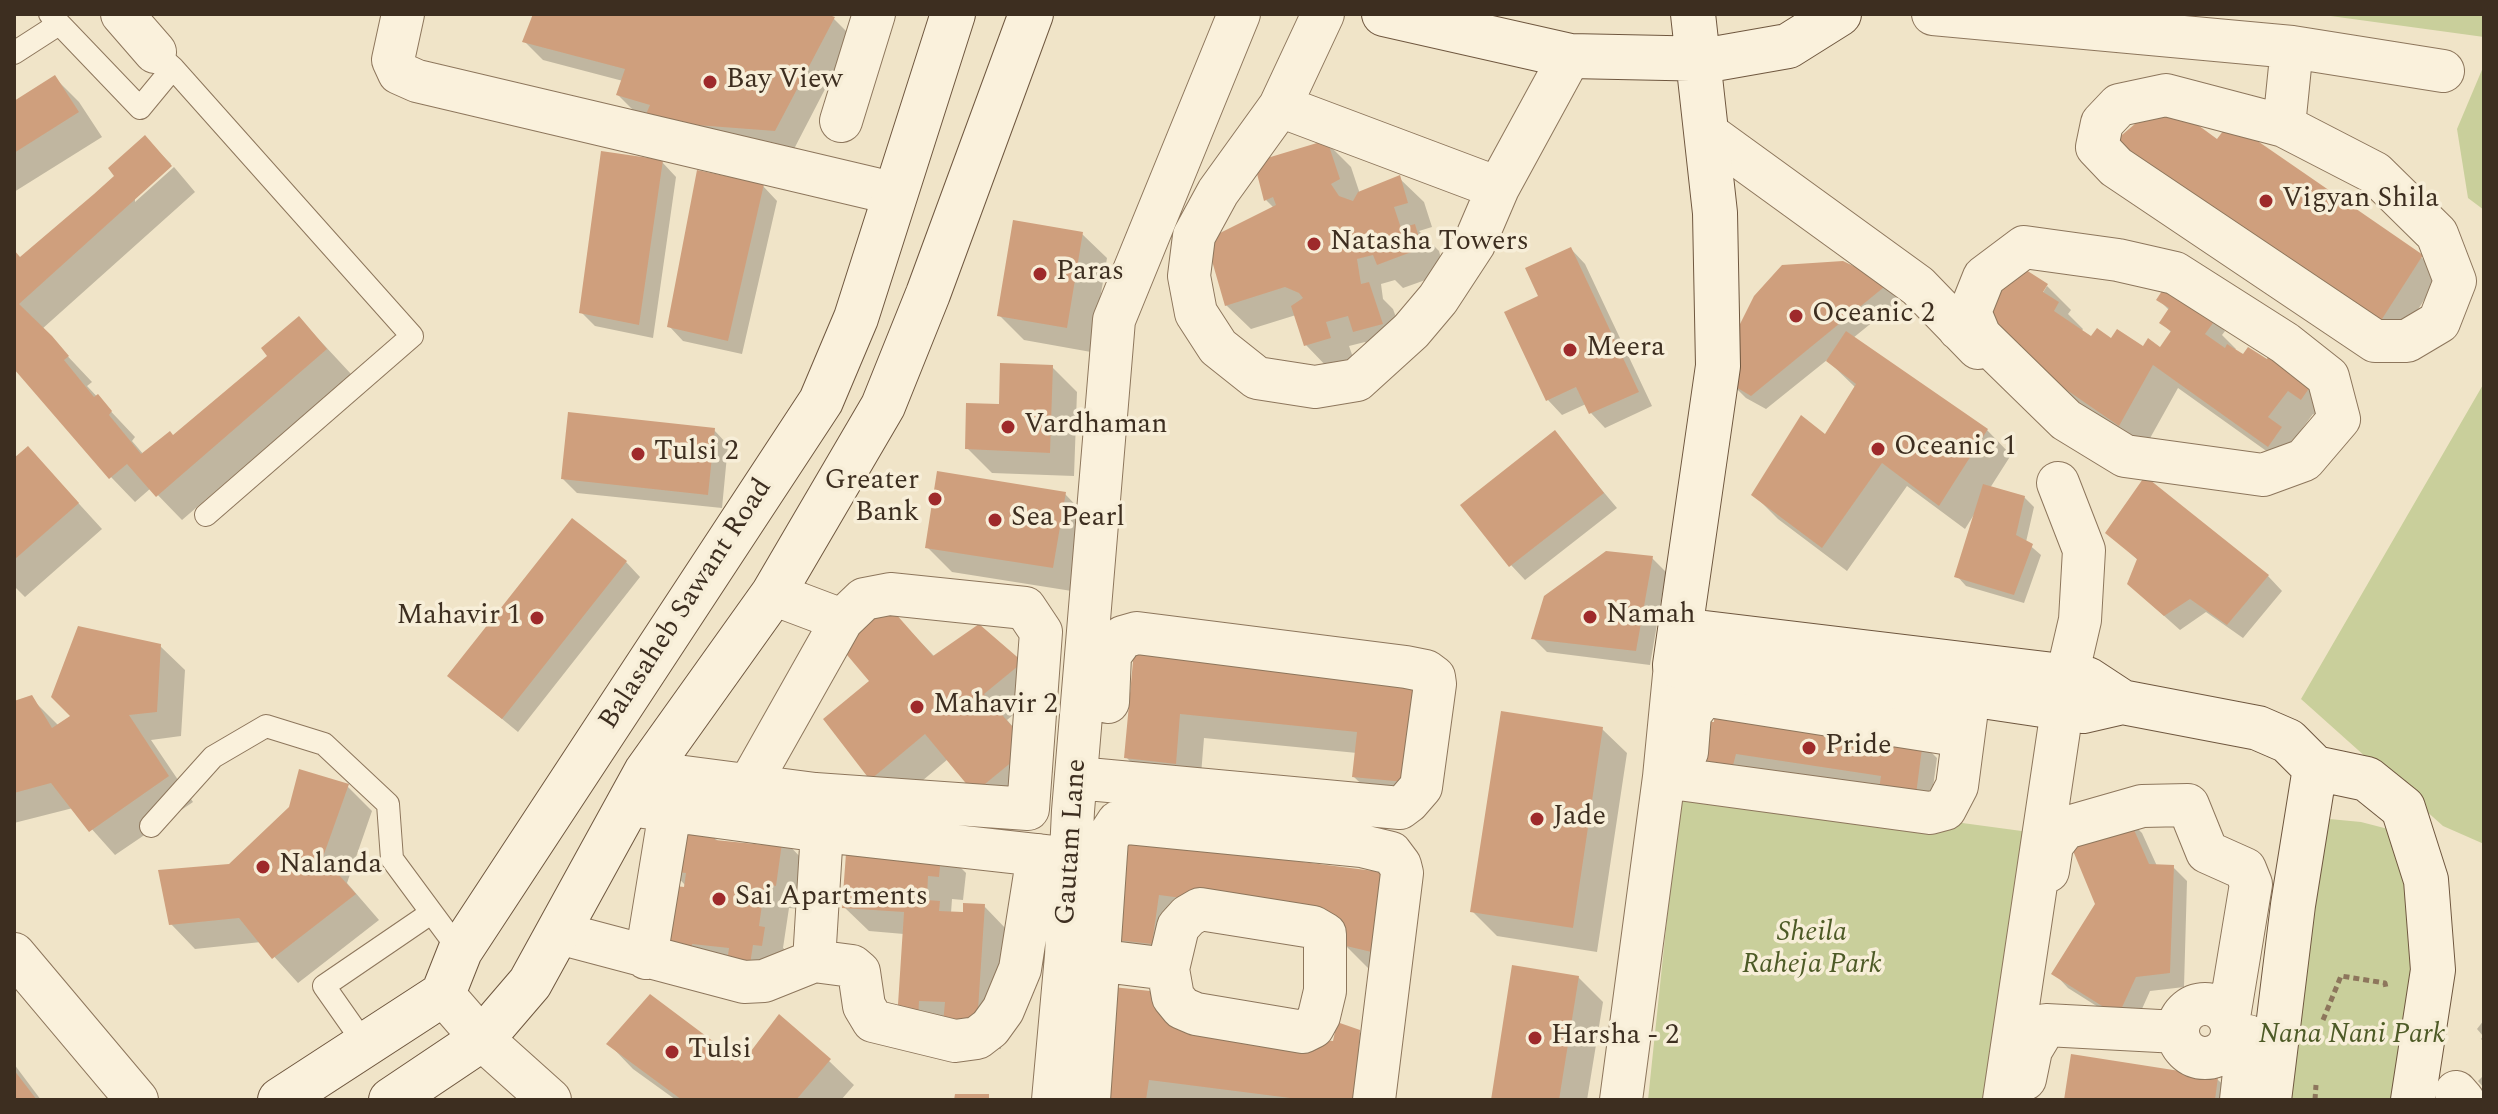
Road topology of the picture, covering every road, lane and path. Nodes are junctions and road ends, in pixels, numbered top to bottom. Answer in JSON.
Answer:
{"nodes":[{"id":1,"x":403,"y":14,"type":"edge"},
{"id":2,"x":874,"y":14,"type":"edge"},
{"id":3,"x":953,"y":14,"type":"edge"},
{"id":4,"x":1031,"y":14,"type":"edge"},
{"id":5,"x":1239,"y":14,"type":"edge"},
{"id":6,"x":1323,"y":14,"type":"edge"},
{"id":7,"x":1384,"y":14,"type":"edge"},
{"id":8,"x":1693,"y":14,"type":"edge"},
{"id":9,"x":1839,"y":14,"type":"edge"},
{"id":10,"x":1933,"y":14,"type":"edge"},
{"id":11,"x":54,"y":19,"type":"edge"},
{"id":12,"x":146,"y":35,"type":"edge"},
{"id":13,"x":2292,"y":47,"type":"junction"},
{"id":14,"x":14,"y":53,"type":"edge"},
{"id":15,"x":1570,"y":56,"type":"junction"},
{"id":16,"x":1698,"y":58,"type":"junction"},
{"id":17,"x":2443,"y":71,"type":"dead end"},
{"id":18,"x":1280,"y":106,"type":"junction"},
{"id":19,"x":841,"y":121,"type":"dead end"},
{"id":20,"x":2284,"y":126,"type":"junction"},
{"id":21,"x":1707,"y":133,"type":"junction"},
{"id":22,"x":1498,"y":188,"type":"junction"},
{"id":23,"x":896,"y":194,"type":"junction"},
{"id":24,"x":1964,"y":320,"type":"junction"},
{"id":25,"x":2025,"y":397,"type":"dead end"},
{"id":26,"x":2058,"y":483,"type":"dead end"},
{"id":27,"x":206,"y":515,"type":"dead end"},
{"id":28,"x":773,"y":594,"type":"junction"},
{"id":29,"x":842,"y":620,"type":"junction"},
{"id":30,"x":1678,"y":648,"type":"junction"},
{"id":31,"x":2064,"y":692,"type":"junction"},
{"id":32,"x":1966,"y":715,"type":"junction"},
{"id":33,"x":2315,"y":768,"type":"junction"},
{"id":34,"x":1675,"y":779,"type":"junction"},
{"id":35,"x":749,"y":785,"type":"junction"},
{"id":36,"x":1085,"y":790,"type":"junction"},
{"id":37,"x":649,"y":796,"type":"junction"},
{"id":38,"x":1028,"y":809,"type":"junction"},
{"id":39,"x":151,"y":826,"type":"dead end"},
{"id":40,"x":822,"y":831,"type":"junction"},
{"id":41,"x":1054,"y":857,"type":"junction"},
{"id":42,"x":431,"y":913,"type":"junction"},
{"id":43,"x":559,"y":933,"type":"junction"},
{"id":44,"x":460,"y":951,"type":"junction"},
{"id":45,"x":14,"y":954,"type":"edge"},
{"id":46,"x":646,"y":958,"type":"junction"},
{"id":47,"x":1082,"y":958,"type":"junction"},
{"id":48,"x":814,"y":961,"type":"junction"},
{"id":49,"x":1168,"y":969,"type":"junction"},
{"id":50,"x":1325,"y":991,"type":"junction"},
{"id":51,"x":443,"y":994,"type":"junction"},
{"id":52,"x":2387,"y":995,"type":"dead end"},
{"id":53,"x":1385,"y":1001,"type":"junction"},
{"id":54,"x":2031,"y":1022,"type":"junction"},
{"id":55,"x":2320,"y":1028,"type":"dead end"},
{"id":56,"x":2246,"y":1031,"type":"junction"},
{"id":57,"x":482,"y":1039,"type":"junction"},
{"id":58,"x":364,"y":1043,"type":"junction"},
{"id":59,"x":2317,"y":1071,"type":"dead end"},
{"id":60,"x":137,"y":1100,"type":"edge"},
{"id":61,"x":280,"y":1100,"type":"edge"},
{"id":62,"x":391,"y":1100,"type":"edge"},
{"id":63,"x":550,"y":1100,"type":"edge"},
{"id":64,"x":1053,"y":1100,"type":"edge"},
{"id":65,"x":1089,"y":1100,"type":"edge"},
{"id":66,"x":1374,"y":1100,"type":"edge"},
{"id":67,"x":1621,"y":1100,"type":"edge"},
{"id":68,"x":2004,"y":1100,"type":"edge"},
{"id":69,"x":2021,"y":1100,"type":"edge"},
{"id":70,"x":2241,"y":1100,"type":"edge"},
{"id":71,"x":2269,"y":1100,"type":"edge"},
{"id":72,"x":2315,"y":1100,"type":"edge"},
{"id":73,"x":2413,"y":1100,"type":"edge"}],
"edges":[{"from":1,"to":23,"type":"street"},
{"from":2,"to":19,"type":"street"},
{"from":3,"to":23,"type":"street","name":"Balasaheb Sawant Road"},
{"from":4,"to":28,"type":"street","name":"Balasaheb Sawant Road"},
{"from":5,"to":36,"type":"street","name":"Gautam Lane"},
{"from":6,"to":18,"type":"street"},
{"from":7,"to":15,"type":"street"},
{"from":8,"to":16,"type":"street"},
{"from":9,"to":16,"type":"street"},
{"from":10,"to":13,"type":"street"},
{"from":11,"to":12,"type":"lane"},
{"from":11,"to":14,"type":"lane"},
{"from":12,"to":27,"type":"lane"},
{"from":13,"to":17,"type":"street"},
{"from":13,"to":20,"type":"street"},
{"from":15,"to":16,"type":"street"},
{"from":15,"to":22,"type":"street"},
{"from":16,"to":21,"type":"street"},
{"from":18,"to":22,"type":"street"},
{"from":18,"to":22,"type":"street"},
{"from":20,"to":20,"type":"street"},
{"from":21,"to":24,"type":"street"},
{"from":21,"to":30,"type":"street"},
{"from":23,"to":44,"type":"street","name":"Balasaheb Sawant Road"},
{"from":24,"to":24,"type":"street"},
{"from":24,"to":25,"type":"street"},
{"from":26,"to":31,"type":"street"},
{"from":28,"to":29,"type":"street"},
{"from":28,"to":37,"type":"street","name":"Balasaheb Sawant Road"},
{"from":29,"to":35,"type":"street"},
{"from":29,"to":38,"type":"street"},
{"from":30,"to":31,"type":"street"},
{"from":30,"to":32,"type":"street"},
{"from":30,"to":34,"type":"street"},
{"from":31,"to":32,"type":"street"},
{"from":31,"to":33,"type":"street"},
{"from":31,"to":54,"type":"street"},
{"from":32,"to":34,"type":"street"},
{"from":32,"to":34,"type":"street"},
{"from":33,"to":56,"type":"street"},
{"from":33,"to":73,"type":"street"},
{"from":34,"to":67,"type":"street"},
{"from":35,"to":37,"type":"street"},
{"from":35,"to":38,"type":"street"},
{"from":36,"to":36,"type":"street"},
{"from":36,"to":38,"type":"street"},
{"from":36,"to":41,"type":"street","name":"Gautam Lane"},
{"from":37,"to":40,"type":"street"},
{"from":37,"to":43,"type":"street","name":"Balasaheb Sawant Road"},
{"from":37,"to":46,"type":"street"},
{"from":39,"to":42,"type":"lane"},
{"from":40,"to":41,"type":"street"},
{"from":40,"to":48,"type":"street"},
{"from":41,"to":47,"type":"street","name":"Gautam Lane"},
{"from":41,"to":48,"type":"street"},
{"from":42,"to":44,"type":"lane"},
{"from":42,"to":58,"type":"lane"},
{"from":43,"to":46,"type":"street"},
{"from":43,"to":57,"type":"street","name":"Balasaheb Sawant Road"},
{"from":44,"to":51,"type":"street","name":"Balasaheb Sawant Road"},
{"from":45,"to":60,"type":"street"},
{"from":46,"to":48,"type":"street"},
{"from":47,"to":49,"type":"street"},
{"from":47,"to":53,"type":"street"},
{"from":47,"to":64,"type":"street","name":"Gautam Lane"},
{"from":47,"to":65,"type":"street"},
{"from":49,"to":50,"type":"street"},
{"from":49,"to":50,"type":"street"},
{"from":50,"to":53,"type":"street"},
{"from":51,"to":57,"type":"street"},
{"from":51,"to":58,"type":"street"},
{"from":52,"to":55,"type":"path"},
{"from":53,"to":66,"type":"street"},
{"from":54,"to":56,"type":"street"},
{"from":54,"to":56,"type":"street"},
{"from":54,"to":68,"type":"street"},
{"from":54,"to":69,"type":"street"},
{"from":56,"to":70,"type":"street"},
{"from":56,"to":71,"type":"street"},
{"from":57,"to":62,"type":"street","name":"Balasaheb Sawant Road"},
{"from":57,"to":63,"type":"street"},
{"from":58,"to":61,"type":"street"},
{"from":59,"to":72,"type":"path"}]}
